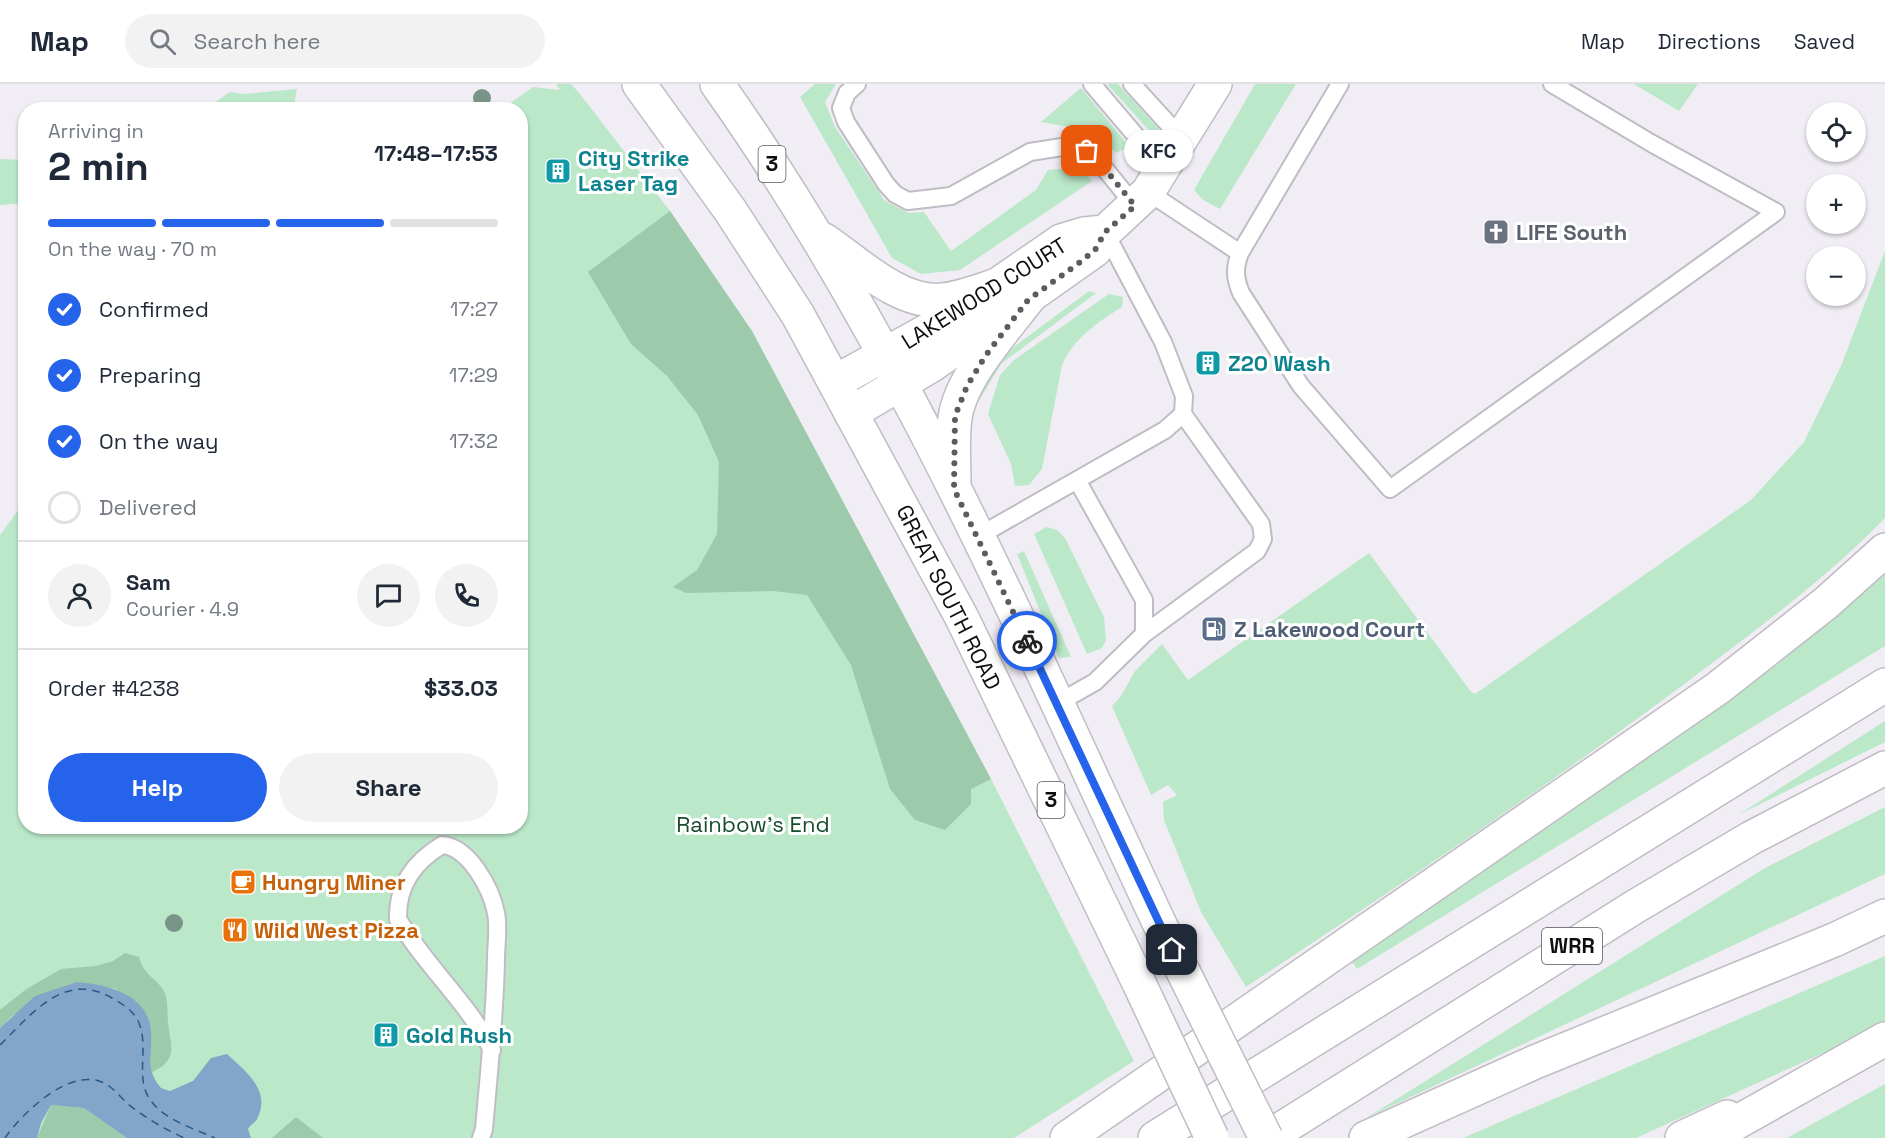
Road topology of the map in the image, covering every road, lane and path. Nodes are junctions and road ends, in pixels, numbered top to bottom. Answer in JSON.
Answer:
{"nodes":[{"id":1,"x":639,"y":84,"type":"edge"},
{"id":2,"x":857,"y":84,"type":"edge"},
{"id":3,"x":1092,"y":84,"type":"edge"},
{"id":4,"x":1132,"y":84,"type":"edge"},
{"id":5,"x":1215,"y":84,"type":"edge"},
{"id":6,"x":1340,"y":84,"type":"edge"},
{"id":7,"x":1552,"y":84,"type":"edge"},
{"id":8,"x":727,"y":87,"type":"edge"},
{"id":9,"x":1182,"y":139,"type":"junction"},
{"id":10,"x":1149,"y":189,"type":"junction"},
{"id":11,"x":1105,"y":232,"type":"junction"},
{"id":12,"x":818,"y":236,"type":"junction"},
{"id":13,"x":1240,"y":253,"type":"junction"},
{"id":14,"x":997,"y":285,"type":"junction"},
{"id":15,"x":1028,"y":300,"type":"junction"},
{"id":16,"x":885,"y":354,"type":"junction"},
{"id":17,"x":835,"y":382,"type":"junction"},
{"id":18,"x":901,"y":384,"type":"junction"},
{"id":19,"x":851,"y":413,"type":"junction"},
{"id":20,"x":1183,"y":414,"type":"junction"},
{"id":21,"x":1077,"y":480,"type":"junction"},
{"id":22,"x":954,"y":489,"type":"junction"},
{"id":23,"x":977,"y":537,"type":"junction"},
{"id":24,"x":1885,"y":550,"type":"edge"},
{"id":25,"x":1144,"y":634,"type":"junction"},
{"id":26,"x":1885,"y":685,"type":"edge"},
{"id":27,"x":1056,"y":704,"type":"junction"},
{"id":28,"x":1885,"y":768,"type":"edge"},
{"id":29,"x":1885,"y":916,"type":"edge"},
{"id":30,"x":1885,"y":1040,"type":"edge"},
{"id":31,"x":492,"y":1050,"type":"junction"},
{"id":32,"x":1856,"y":1056,"type":"junction"},
{"id":33,"x":481,"y":1138,"type":"edge"},
{"id":34,"x":1067,"y":1138,"type":"edge"},
{"id":35,"x":1155,"y":1138,"type":"edge"},
{"id":36,"x":1212,"y":1138,"type":"edge"},
{"id":37,"x":1266,"y":1138,"type":"edge"},
{"id":38,"x":1366,"y":1138,"type":"edge"},
{"id":39,"x":1682,"y":1138,"type":"edge"},
{"id":40,"x":1709,"y":1138,"type":"edge"}],
"edges":[{"from":1,"to":17,"type":"main road","name":"GREAT SOUTH ROAD","number":"3"},
{"from":2,"to":10,"type":"lane"},
{"from":3,"to":10,"type":"lane"},
{"from":4,"to":9,"type":"lane"},
{"from":5,"to":9,"type":"main road","name":"LAKEWOOD COURT"},
{"from":6,"to":13,"type":"lane"},
{"from":7,"to":13,"type":"lane"},
{"from":8,"to":12,"type":"main road","number":"3"},
{"from":9,"to":10,"type":"main road","name":"LAKEWOOD COURT"},
{"from":10,"to":11,"type":"main road","name":"LAKEWOOD COURT"},
{"from":10,"to":13,"type":"lane"},
{"from":11,"to":14,"type":"main road","name":"LAKEWOOD COURT"},
{"from":11,"to":15,"type":"main road","name":"LAKEWOOD COURT"},
{"from":11,"to":20,"type":"lane"},
{"from":12,"to":14,"type":"main road"},
{"from":12,"to":16,"type":"main road","number":"3"},
{"from":14,"to":16,"type":"main road","name":"LAKEWOOD COURT"},
{"from":15,"to":18,"type":"main road","name":"LAKEWOOD COURT"},
{"from":15,"to":22,"type":"main road"},
{"from":16,"to":17,"type":"main road","name":"LAKEWOOD COURT"},
{"from":16,"to":18,"type":"main road","number":"3"},
{"from":17,"to":19,"type":"main road","name":"GREAT SOUTH ROAD","number":"3"},
{"from":18,"to":19,"type":"main road","name":"LAKEWOOD COURT"},
{"from":18,"to":22,"type":"main road","number":"3"},
{"from":19,"to":36,"type":"main road","name":"GREAT SOUTH ROAD","number":"3","bridge":true},
{"from":20,"to":21,"type":"lane"},
{"from":20,"to":25,"type":"lane"},
{"from":21,"to":23,"type":"lane"},
{"from":21,"to":25,"type":"lane"},
{"from":22,"to":23,"type":"main road","number":"3"},
{"from":23,"to":27,"type":"main road","number":"3"},
{"from":24,"to":34,"type":"main road"},
{"from":25,"to":27,"type":"lane"},
{"from":26,"to":35,"type":"main road","number":"WRR"},
{"from":27,"to":37,"type":"main road","number":"3","bridge":true},
{"from":28,"to":37,"type":"main road","number":"WRR"},
{"from":29,"to":38,"type":"main road"},
{"from":30,"to":32,"type":"main road"},
{"from":31,"to":31,"type":"lane"},
{"from":31,"to":33,"type":"lane"},
{"from":32,"to":39,"type":"main road"},
{"from":32,"to":40,"type":"main road"}]}
